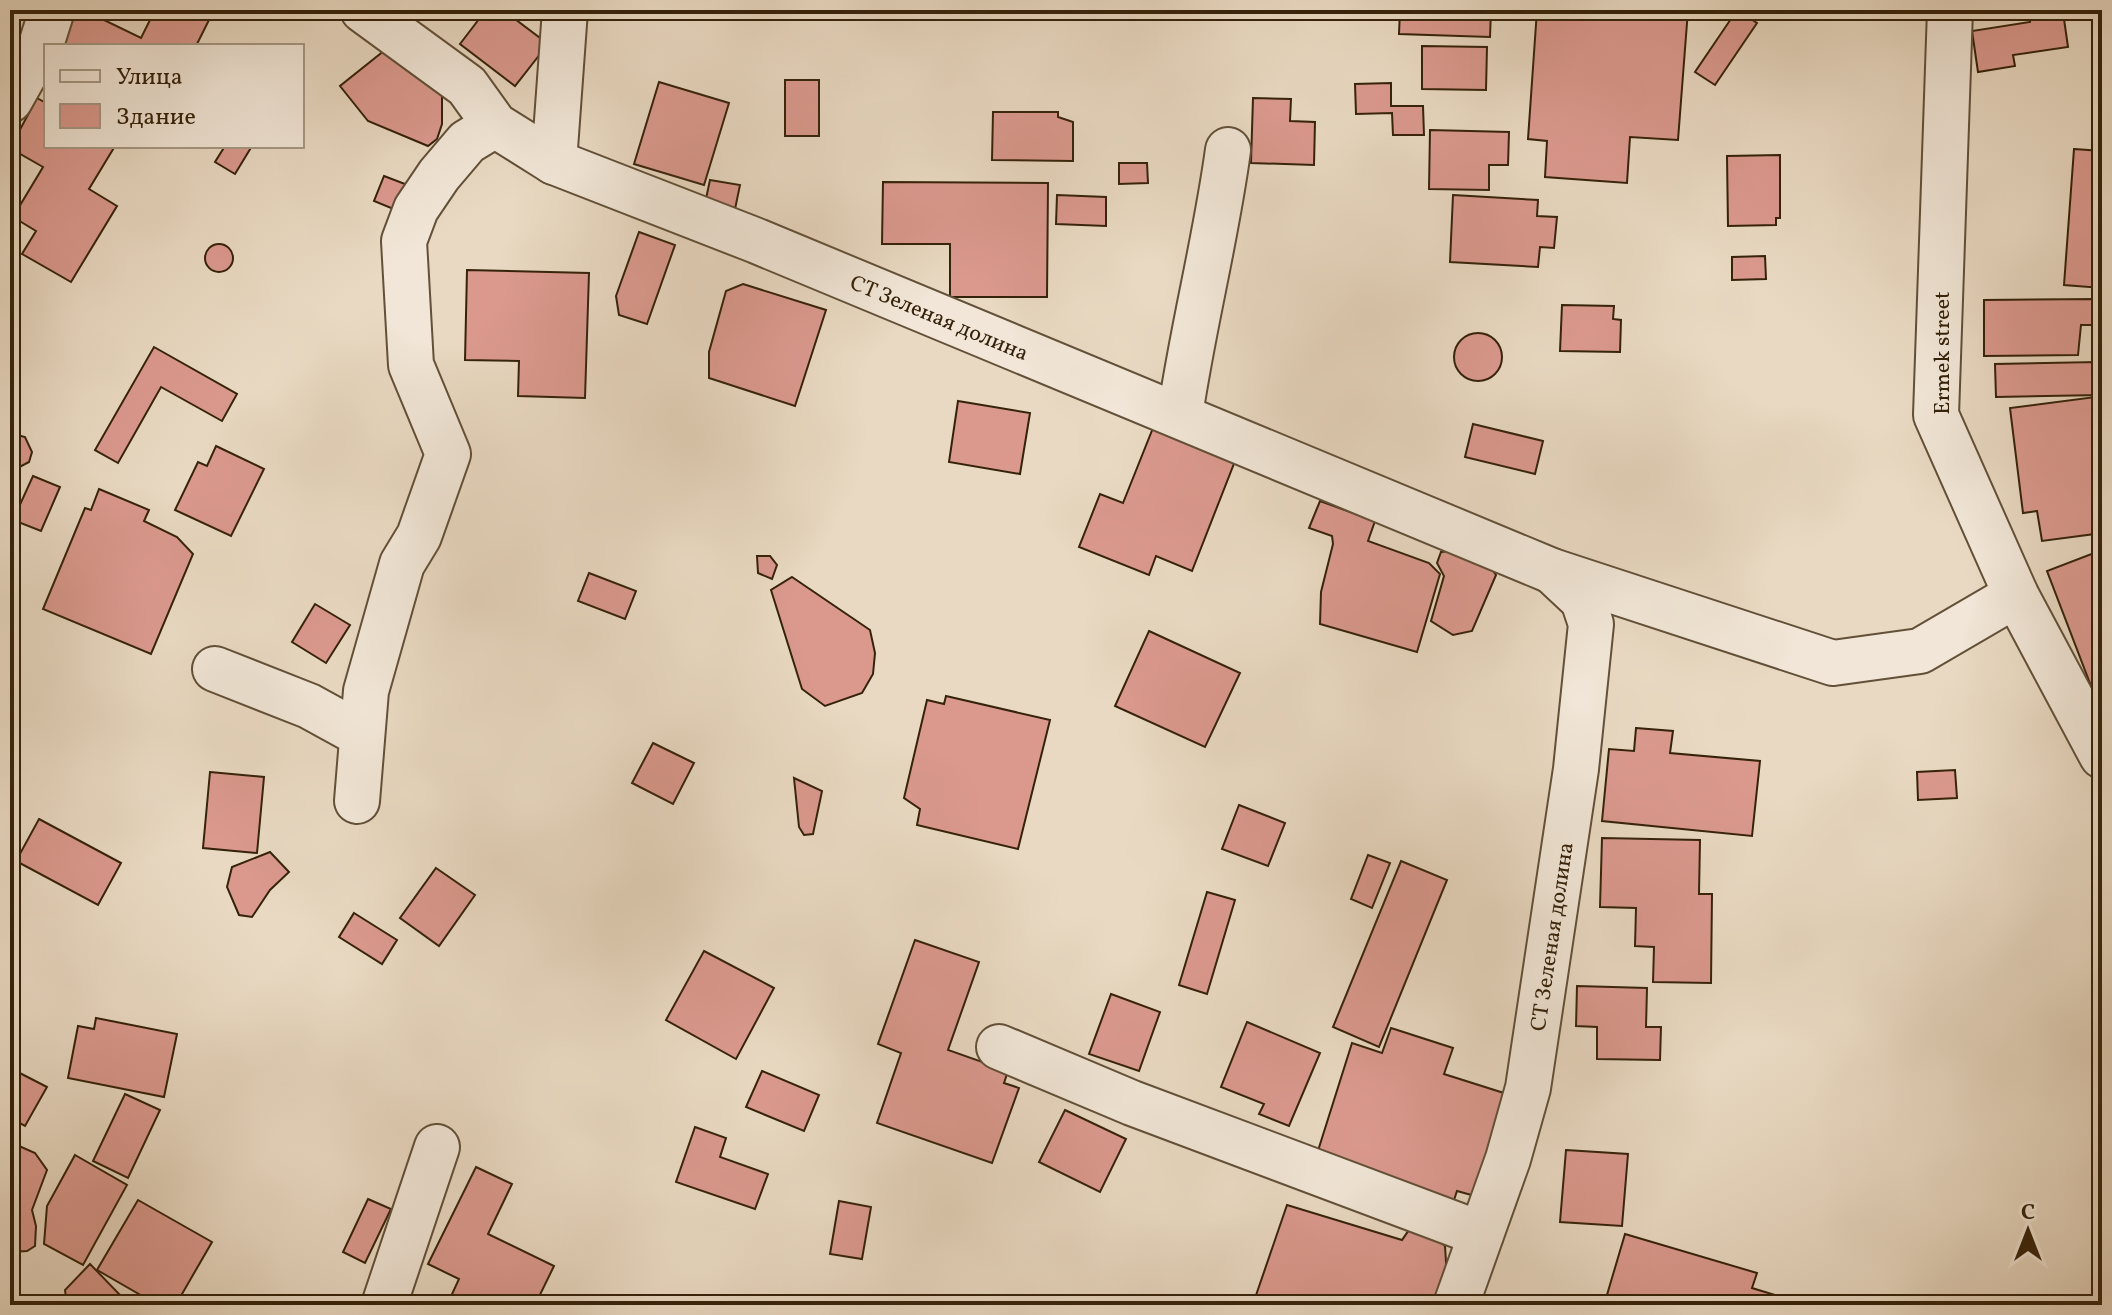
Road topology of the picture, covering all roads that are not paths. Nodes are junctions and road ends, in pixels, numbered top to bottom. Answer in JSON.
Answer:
{"nodes":[{"id":1,"x":52,"y":10,"type":"edge"},
{"id":2,"x":363,"y":10,"type":"edge"},
{"id":3,"x":565,"y":10,"type":"edge"},
{"id":4,"x":1950,"y":10,"type":"edge"},
{"id":5,"x":10,"y":100,"type":"edge"},
{"id":6,"x":495,"y":125,"type":"junction"},
{"id":7,"x":1228,"y":150,"type":"dead end"},
{"id":8,"x":554,"y":162,"type":"junction"},
{"id":9,"x":1180,"y":415,"type":"junction"},
{"id":10,"x":1552,"y":571,"type":"junction"},
{"id":11,"x":2016,"y":595,"type":"junction"},
{"id":12,"x":215,"y":669,"type":"dead end"},
{"id":13,"x":360,"y":734,"type":"junction"},
{"id":14,"x":2102,"y":756,"type":"edge"},
{"id":15,"x":357,"y":801,"type":"dead end"},
{"id":16,"x":999,"y":1047,"type":"dead end"},
{"id":17,"x":437,"y":1147,"type":"dead end"},
{"id":18,"x":1481,"y":1234,"type":"junction"},
{"id":19,"x":384,"y":1305,"type":"edge"},
{"id":20,"x":1456,"y":1305,"type":"edge"}],
"edges":[{"from":1,"to":5,"type":"street"},
{"from":2,"to":6,"type":"street","name":"СТ Зеленая долина"},
{"from":3,"to":8,"type":"street"},
{"from":4,"to":11,"type":"street","name":"Ermek street"},
{"from":6,"to":8,"type":"street","name":"СТ Зеленая долина"},
{"from":6,"to":13,"type":"street"},
{"from":7,"to":9,"type":"street"},
{"from":8,"to":9,"type":"street","name":"СТ Зеленая долина"},
{"from":9,"to":10,"type":"street","name":"СТ Зеленая долина"},
{"from":10,"to":11,"type":"street","name":"СТ Зеленая долина"},
{"from":10,"to":18,"type":"street","name":"СТ Зеленая долина"},
{"from":11,"to":14,"type":"street","name":"Ermek street"},
{"from":12,"to":13,"type":"street"},
{"from":13,"to":15,"type":"street"},
{"from":16,"to":18,"type":"street"},
{"from":17,"to":19,"type":"street"},
{"from":18,"to":20,"type":"street","name":"СТ Зеленая долина"}]}
